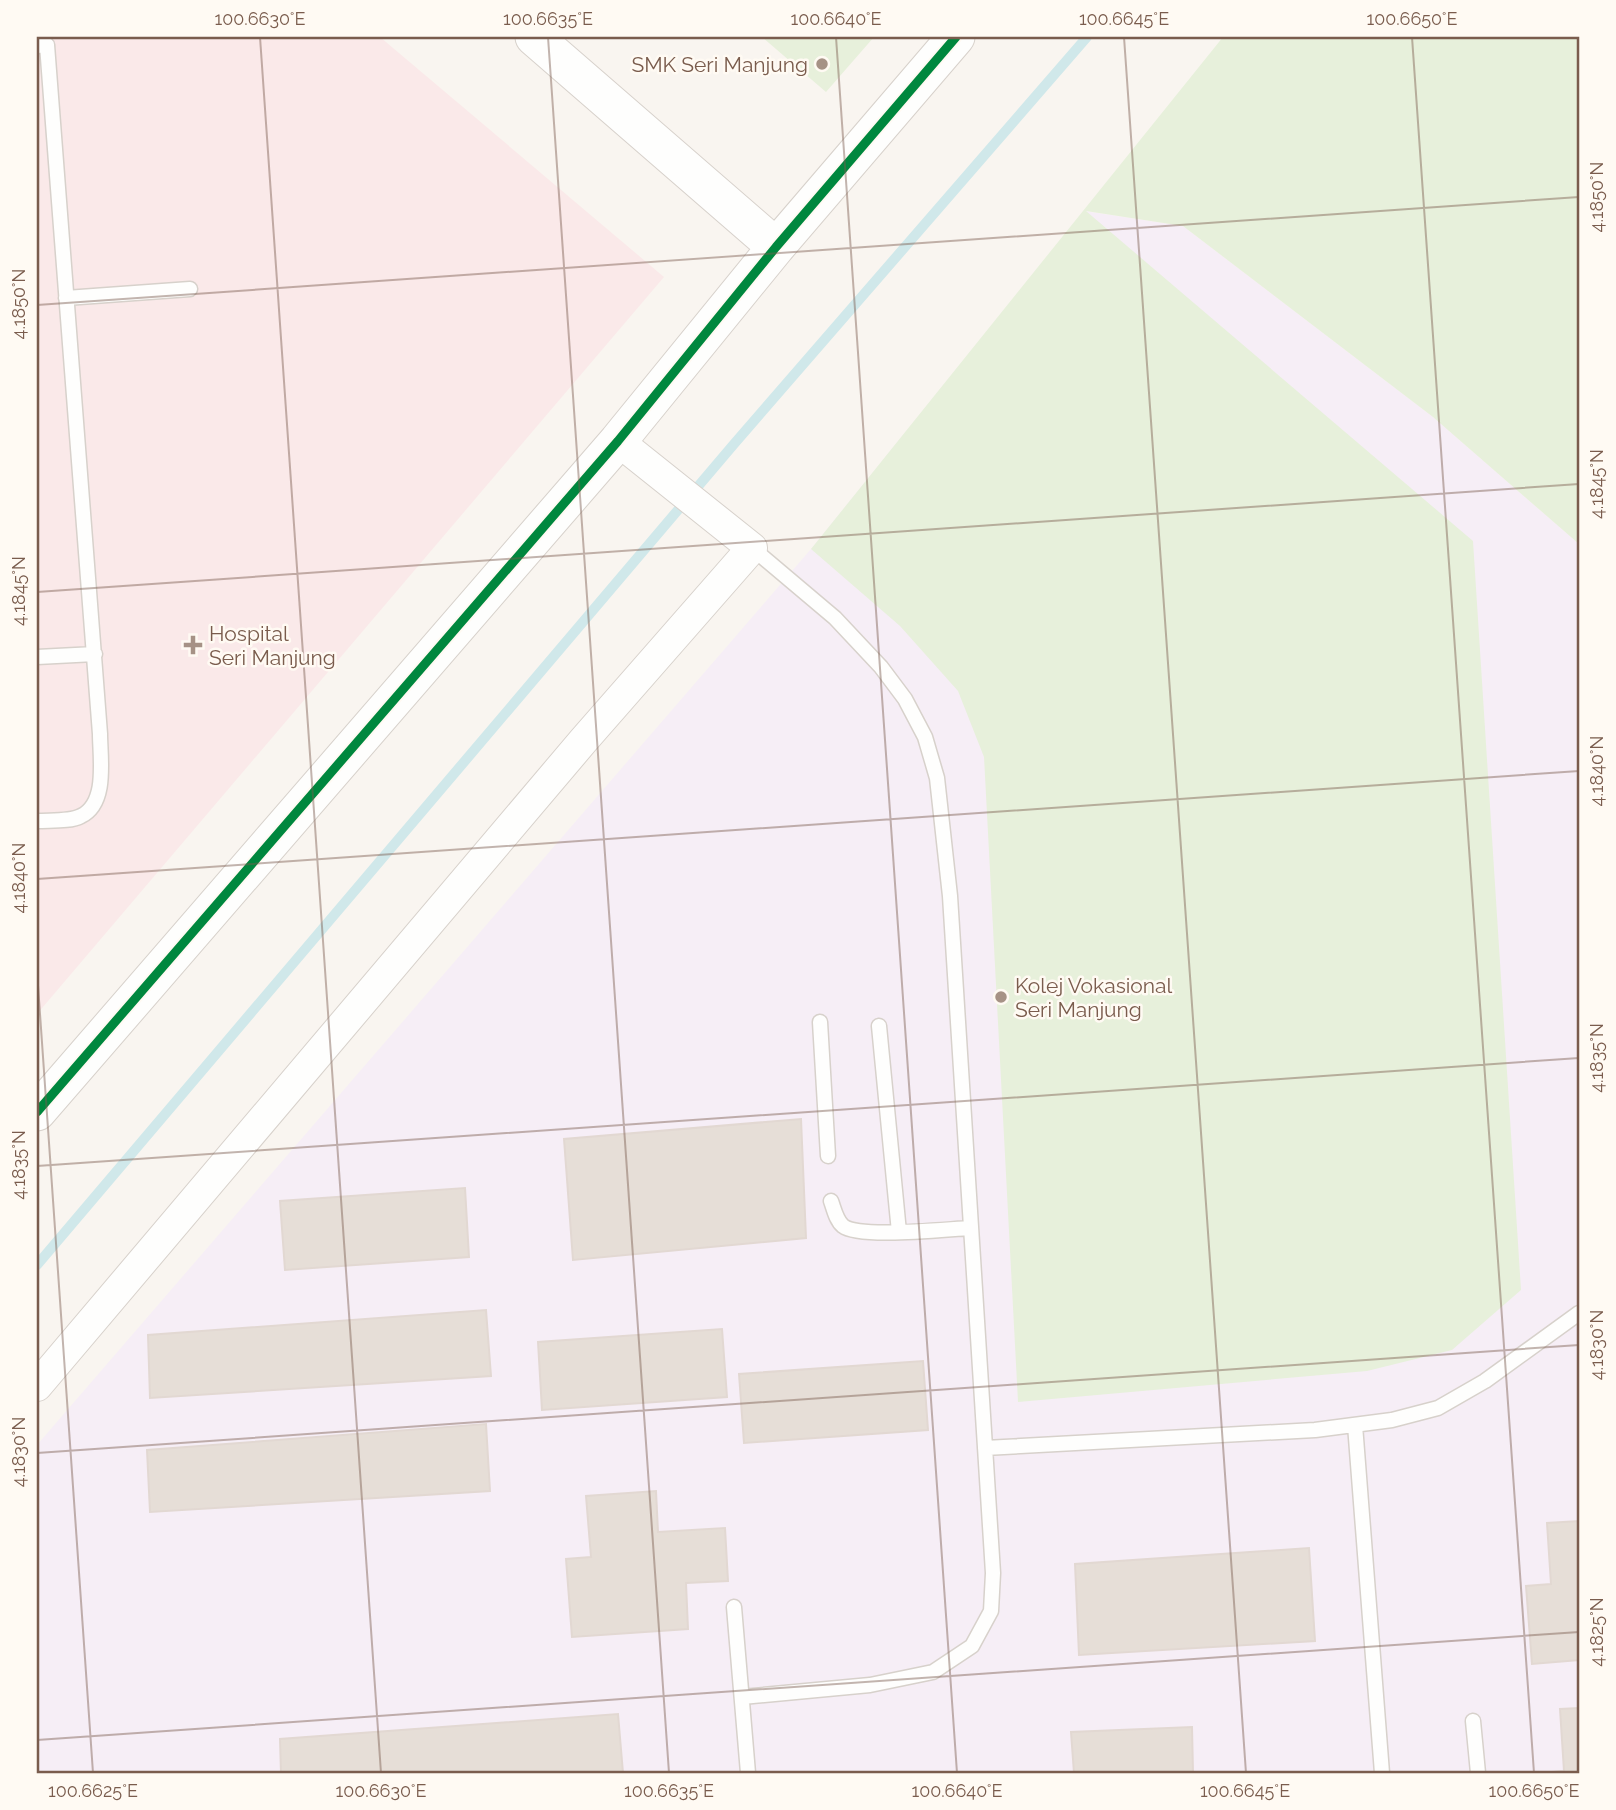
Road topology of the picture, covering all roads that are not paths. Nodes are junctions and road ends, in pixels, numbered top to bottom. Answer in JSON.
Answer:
{"nodes":[{"id":1,"x":534,"y":37,"type":"edge"},
{"id":2,"x":956,"y":37,"type":"edge"},
{"id":3,"x":37,"y":46,"type":"edge"},
{"id":4,"x":776,"y":247,"type":"junction"},
{"id":5,"x":190,"y":289,"type":"dead end"},
{"id":6,"x":66,"y":298,"type":"junction"},
{"id":7,"x":618,"y":441,"type":"junction"},
{"id":8,"x":752,"y":548,"type":"junction"},
{"id":9,"x":95,"y":654,"type":"junction"},
{"id":10,"x":37,"y":657,"type":"edge"},
{"id":11,"x":37,"y":821,"type":"edge"},
{"id":12,"x":820,"y":1022,"type":"dead end"},
{"id":13,"x":879,"y":1026,"type":"dead end"},
{"id":14,"x":37,"y":1112,"type":"edge"},
{"id":15,"x":828,"y":1156,"type":"dead end"},
{"id":16,"x":831,"y":1201,"type":"dead end"},
{"id":17,"x":971,"y":1228,"type":"junction"},
{"id":18,"x":899,"y":1232,"type":"junction"},
{"id":19,"x":1579,"y":1313,"type":"edge"},
{"id":20,"x":37,"y":1386,"type":"edge"},
{"id":21,"x":1355,"y":1425,"type":"junction"},
{"id":22,"x":985,"y":1448,"type":"junction"},
{"id":23,"x":734,"y":1607,"type":"dead end"},
{"id":24,"x":742,"y":1697,"type":"junction"},
{"id":25,"x":1473,"y":1721,"type":"dead end"},
{"id":26,"x":748,"y":1773,"type":"edge"},
{"id":27,"x":1382,"y":1773,"type":"edge"},
{"id":28,"x":1478,"y":1773,"type":"edge"}],
"edges":[{"from":1,"to":4,"type":"street"},
{"from":2,"to":4,"type":"street"},
{"from":3,"to":6,"type":"lane"},
{"from":4,"to":7,"type":"street"},
{"from":5,"to":6,"type":"lane"},
{"from":6,"to":9,"type":"lane"},
{"from":7,"to":8,"type":"street"},
{"from":7,"to":14,"type":"street"},
{"from":8,"to":17,"type":"lane"},
{"from":8,"to":20,"type":"street"},
{"from":9,"to":10,"type":"lane"},
{"from":9,"to":11,"type":"lane"},
{"from":12,"to":15,"type":"lane"},
{"from":13,"to":18,"type":"lane"},
{"from":16,"to":18,"type":"lane"},
{"from":17,"to":18,"type":"lane"},
{"from":17,"to":22,"type":"lane"},
{"from":19,"to":21,"type":"lane"},
{"from":21,"to":22,"type":"lane"},
{"from":21,"to":27,"type":"lane"},
{"from":22,"to":24,"type":"lane"},
{"from":23,"to":24,"type":"lane"},
{"from":24,"to":26,"type":"lane"},
{"from":25,"to":28,"type":"lane"}]}
